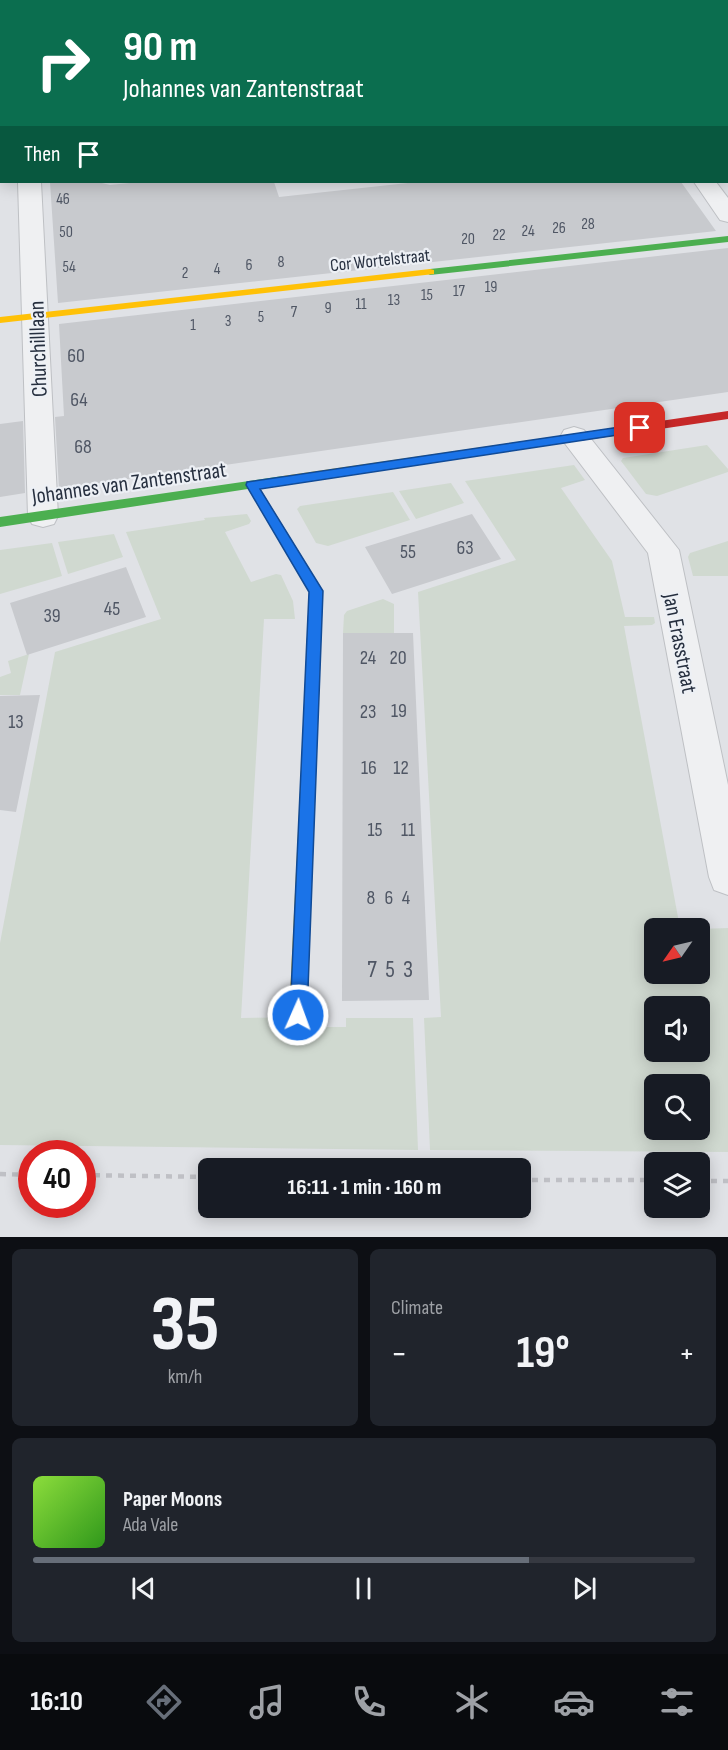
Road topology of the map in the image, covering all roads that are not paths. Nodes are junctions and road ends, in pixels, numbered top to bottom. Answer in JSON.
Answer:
{"nodes":[{"id":1,"x":29,"y":183,"type":"edge"},
{"id":2,"x":706,"y":183,"type":"edge"},
{"id":3,"x":728,"y":215,"type":"edge"},
{"id":4,"x":728,"y":239,"type":"edge"},
{"id":5,"x":35,"y":316,"type":"junction"},
{"id":6,"x":0,"y":320,"type":"edge"},
{"id":7,"x":728,"y":416,"type":"edge"},
{"id":8,"x":574,"y":437,"type":"junction"},
{"id":9,"x":252,"y":485,"type":"junction"},
{"id":10,"x":43,"y":516,"type":"junction"},
{"id":11,"x":0,"y":522,"type":"edge"},
{"id":12,"x":728,"y":877,"type":"edge"},
{"id":13,"x":298,"y":1015,"type":"dead end"}],
"edges":[{"from":1,"to":5,"type":"street","name":"Churchilllaan"},
{"from":2,"to":3,"type":"street"},
{"from":4,"to":5,"type":"street","name":"Cor Wortelstraat"},
{"from":5,"to":6,"type":"street","name":"Cor Wortelstraat"},
{"from":5,"to":10,"type":"street","name":"Churchilllaan"},
{"from":7,"to":8,"type":"street","name":"Johannes van Zantenstraat"},
{"from":8,"to":9,"type":"street","name":"Johannes van Zantenstraat"},
{"from":8,"to":12,"type":"street","name":"Jan Erasstraat"},
{"from":9,"to":10,"type":"street","name":"Johannes van Zantenstraat"},
{"from":9,"to":13,"type":"street"},
{"from":10,"to":11,"type":"street","name":"Johannes van Zantenstraat"}]}
